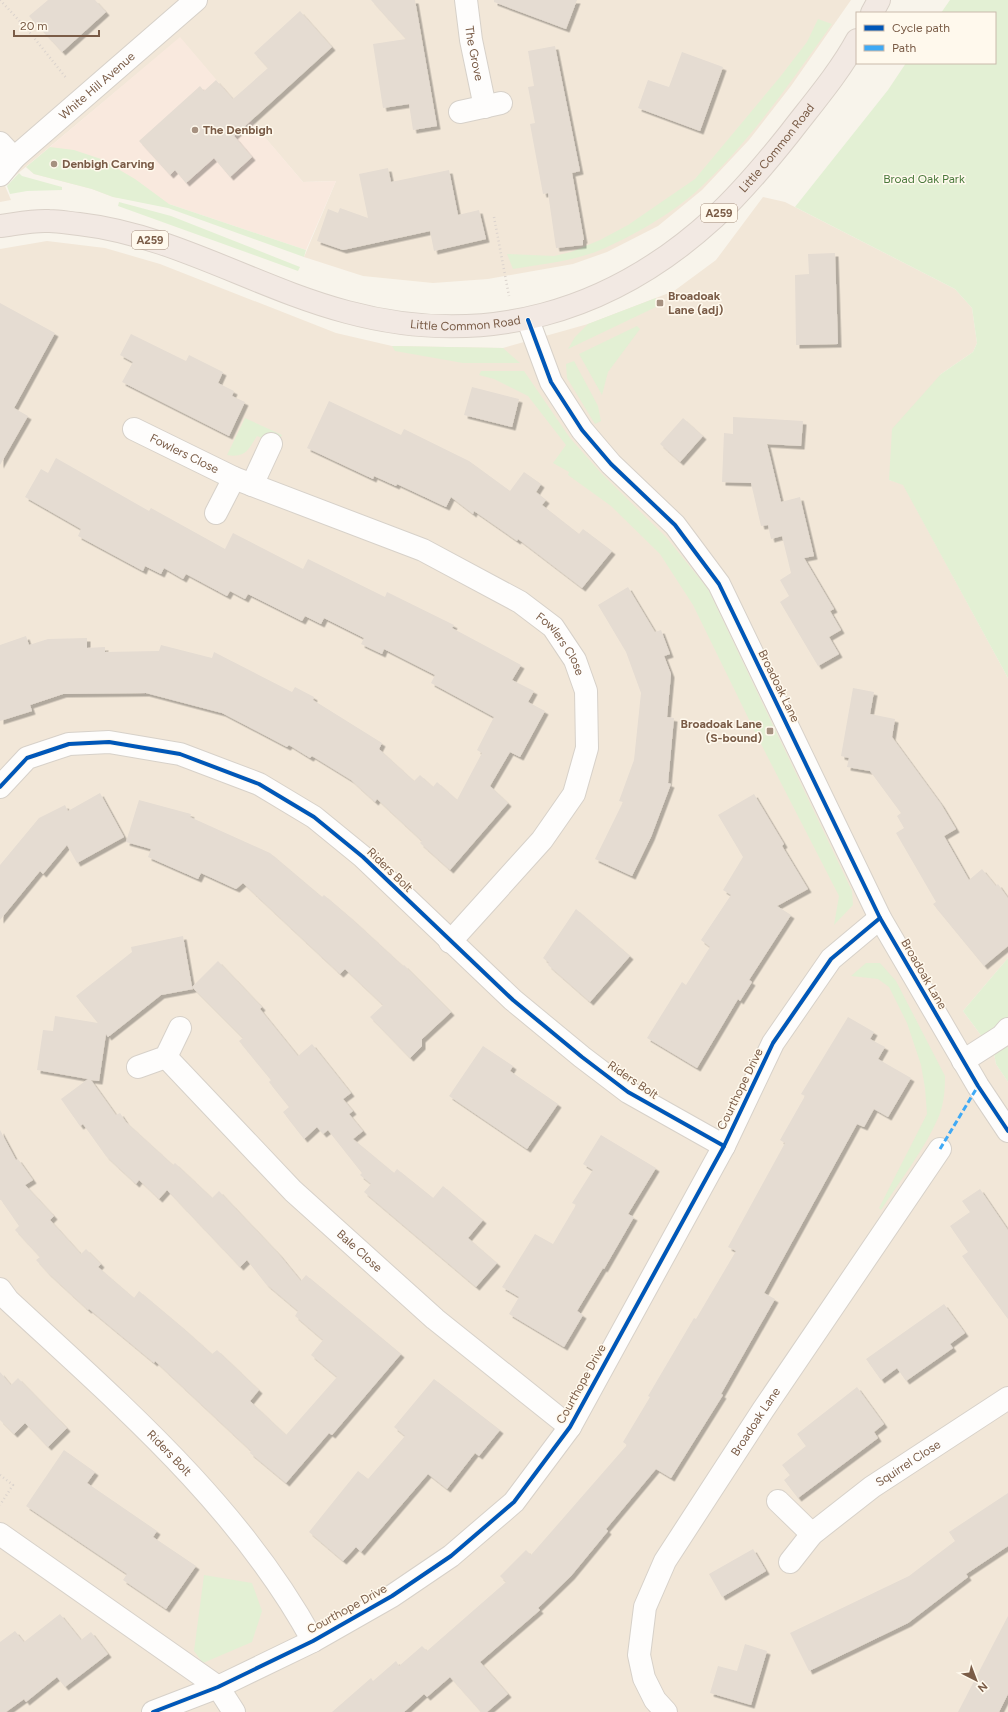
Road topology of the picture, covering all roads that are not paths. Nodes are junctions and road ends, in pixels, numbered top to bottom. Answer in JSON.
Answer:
{"nodes":[{"id":1,"x":196,"y":0,"type":"edge"},
{"id":2,"x":466,"y":0,"type":"edge"},
{"id":3,"x":879,"y":0,"type":"edge"},
{"id":4,"x":873,"y":12,"type":"edge"},
{"id":5,"x":856,"y":41,"type":"edge"},
{"id":6,"x":460,"y":112,"type":"dead end"},
{"id":7,"x":7,"y":150,"type":"edge"},
{"id":8,"x":0,"y":175,"type":"edge"},
{"id":9,"x":0,"y":226,"type":"edge"},
{"id":10,"x":521,"y":321,"type":"junction"},
{"id":11,"x":134,"y":429,"type":"dead end"},
{"id":12,"x":271,"y":444,"type":"dead end"},
{"id":13,"x":243,"y":482,"type":"junction"},
{"id":14,"x":216,"y":513,"type":"dead end"},
{"id":15,"x":0,"y":787,"type":"edge"},
{"id":16,"x":880,"y":918,"type":"junction"},
{"id":17,"x":450,"y":942,"type":"junction"},
{"id":18,"x":180,"y":1028,"type":"dead end"},
{"id":19,"x":1008,"y":1029,"type":"edge"},
{"id":20,"x":166,"y":1057,"type":"junction"},
{"id":21,"x":963,"y":1061,"type":"junction"},
{"id":22,"x":138,"y":1067,"type":"dead end"},
{"id":23,"x":1008,"y":1131,"type":"edge"},
{"id":24,"x":724,"y":1146,"type":"junction"},
{"id":25,"x":940,"y":1150,"type":"dead end"},
{"id":26,"x":0,"y":1288,"type":"edge"},
{"id":27,"x":1008,"y":1398,"type":"edge"},
{"id":28,"x":570,"y":1427,"type":"junction"},
{"id":29,"x":778,"y":1501,"type":"dead end"},
{"id":30,"x":0,"y":1534,"type":"edge"},
{"id":31,"x":812,"y":1534,"type":"junction"},
{"id":32,"x":790,"y":1562,"type":"dead end"},
{"id":33,"x":313,"y":1640,"type":"junction"},
{"id":34,"x":218,"y":1686,"type":"junction"},
{"id":35,"x":153,"y":1712,"type":"edge"},
{"id":36,"x":234,"y":1712,"type":"edge"},
{"id":37,"x":666,"y":1712,"type":"edge"}],
"edges":[{"from":1,"to":7,"type":"street","name":"White Hill Avenue"},
{"from":2,"to":6,"type":"street","name":"The Grove"},
{"from":3,"to":4,"type":"highway"},
{"from":5,"to":10,"type":"highway","name":"Little Common Road","number":"A259"},
{"from":7,"to":8,"type":"street","name":"White Hill Avenue"},
{"from":9,"to":10,"type":"highway","name":"Little Common Road","number":"A259"},
{"from":10,"to":16,"type":"street","name":"Broadoak Lane"},
{"from":11,"to":13,"type":"street","name":"Fowlers Close"},
{"from":12,"to":13,"type":"street","name":"Fowlers Close"},
{"from":13,"to":14,"type":"street","name":"Fowlers Close"},
{"from":13,"to":17,"type":"street","name":"Fowlers Close"},
{"from":15,"to":17,"type":"street","name":"Riders Bolt"},
{"from":16,"to":21,"type":"street","name":"Broadoak Lane"},
{"from":16,"to":24,"type":"street","name":"Courthope Drive"},
{"from":17,"to":24,"type":"street","name":"Riders Bolt"},
{"from":18,"to":20,"type":"street"},
{"from":19,"to":21,"type":"street"},
{"from":20,"to":22,"type":"street"},
{"from":20,"to":28,"type":"street","name":"Bale Close"},
{"from":21,"to":23,"type":"street","name":"Broadoak Lane"},
{"from":24,"to":28,"type":"street","name":"Courthope Drive"},
{"from":25,"to":37,"type":"street","name":"Broadoak Lane"},
{"from":26,"to":33,"type":"street","name":"Riders Bolt"},
{"from":27,"to":31,"type":"street","name":"Squirrel Close"},
{"from":28,"to":33,"type":"street","name":"Courthope Drive"},
{"from":29,"to":31,"type":"street"},
{"from":30,"to":34,"type":"street"},
{"from":31,"to":32,"type":"street","name":"Squirrel Close"},
{"from":33,"to":34,"type":"street","name":"Courthope Drive"},
{"from":34,"to":35,"type":"street","name":"Courthope Drive"},
{"from":34,"to":36,"type":"street"}]}
